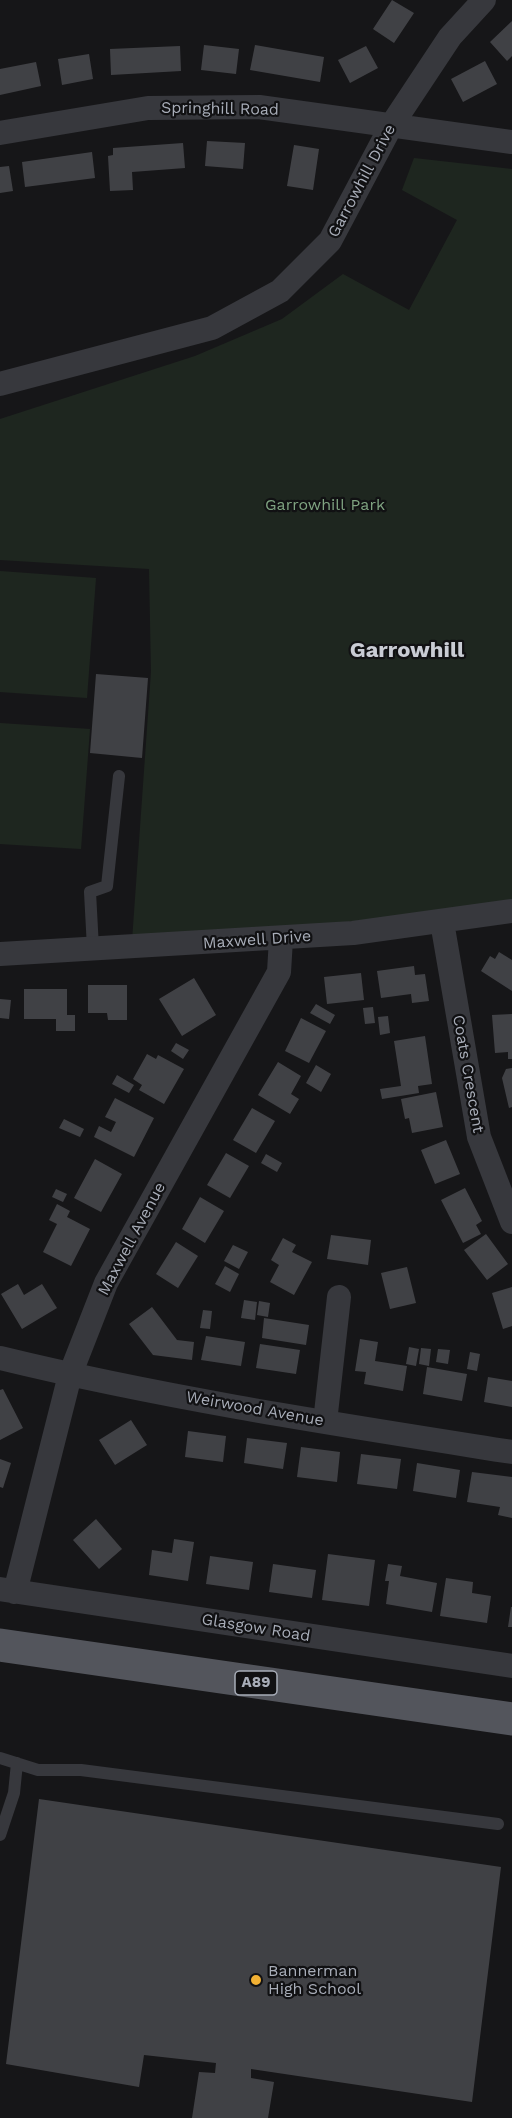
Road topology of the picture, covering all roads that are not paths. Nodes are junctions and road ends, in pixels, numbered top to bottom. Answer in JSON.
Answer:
{"nodes":[{"id":1,"x":484,"y":0,"type":"edge"},
{"id":2,"x":391,"y":126,"type":"junction"},
{"id":3,"x":0,"y":133,"type":"edge"},
{"id":4,"x":512,"y":142,"type":"edge"},
{"id":5,"x":0,"y":384,"type":"edge"},
{"id":6,"x":119,"y":776,"type":"dead end"},
{"id":7,"x":512,"y":911,"type":"edge"},
{"id":8,"x":442,"y":922,"type":"junction"},
{"id":9,"x":281,"y":939,"type":"junction"},
{"id":10,"x":93,"y":948,"type":"junction"},
{"id":11,"x":0,"y":954,"type":"edge"},
{"id":12,"x":512,"y":1222,"type":"edge"},
{"id":13,"x":339,"y":1297,"type":"dead end"},
{"id":14,"x":0,"y":1358,"type":"edge"},
{"id":15,"x":70,"y":1375,"type":"junction"},
{"id":16,"x":325,"y":1422,"type":"junction"},
{"id":17,"x":512,"y":1452,"type":"edge"},
{"id":18,"x":7,"y":1590,"type":"edge"},
{"id":19,"x":0,"y":1645,"type":"edge"},
{"id":20,"x":512,"y":1666,"type":"edge"},
{"id":21,"x":512,"y":1719,"type":"edge"},
{"id":22,"x":0,"y":1758,"type":"edge"},
{"id":23,"x":17,"y":1763,"type":"junction"},
{"id":24,"x":498,"y":1824,"type":"dead end"},
{"id":25,"x":0,"y":1834,"type":"edge"}],
"edges":[{"from":1,"to":2,"type":"street","name":"Garrowhill Drive"},
{"from":2,"to":3,"type":"street","name":"Springhill Road"},
{"from":2,"to":4,"type":"street","name":"Springhill Road"},
{"from":2,"to":5,"type":"street","name":"Garrowhill Drive"},
{"from":6,"to":10,"type":"lane"},
{"from":7,"to":8,"type":"street","name":"Maxwell Drive"},
{"from":8,"to":9,"type":"street","name":"Maxwell Drive"},
{"from":8,"to":12,"type":"street","name":"Coats Crescent"},
{"from":9,"to":10,"type":"street","name":"Maxwell Drive"},
{"from":9,"to":15,"type":"street","name":"Maxwell Avenue"},
{"from":10,"to":11,"type":"street","name":"Maxwell Drive"},
{"from":13,"to":16,"type":"street"},
{"from":14,"to":15,"type":"street","name":"Weirwood Avenue"},
{"from":15,"to":16,"type":"street","name":"Weirwood Avenue"},
{"from":15,"to":18,"type":"street","name":"Maxwell Avenue"},
{"from":16,"to":17,"type":"street","name":"Weirwood Avenue"},
{"from":18,"to":20,"type":"street","name":"Glasgow Road"},
{"from":19,"to":21,"type":"main road","number":"A89"},
{"from":22,"to":23,"type":"lane"},
{"from":23,"to":24,"type":"lane"},
{"from":23,"to":25,"type":"lane"}]}
